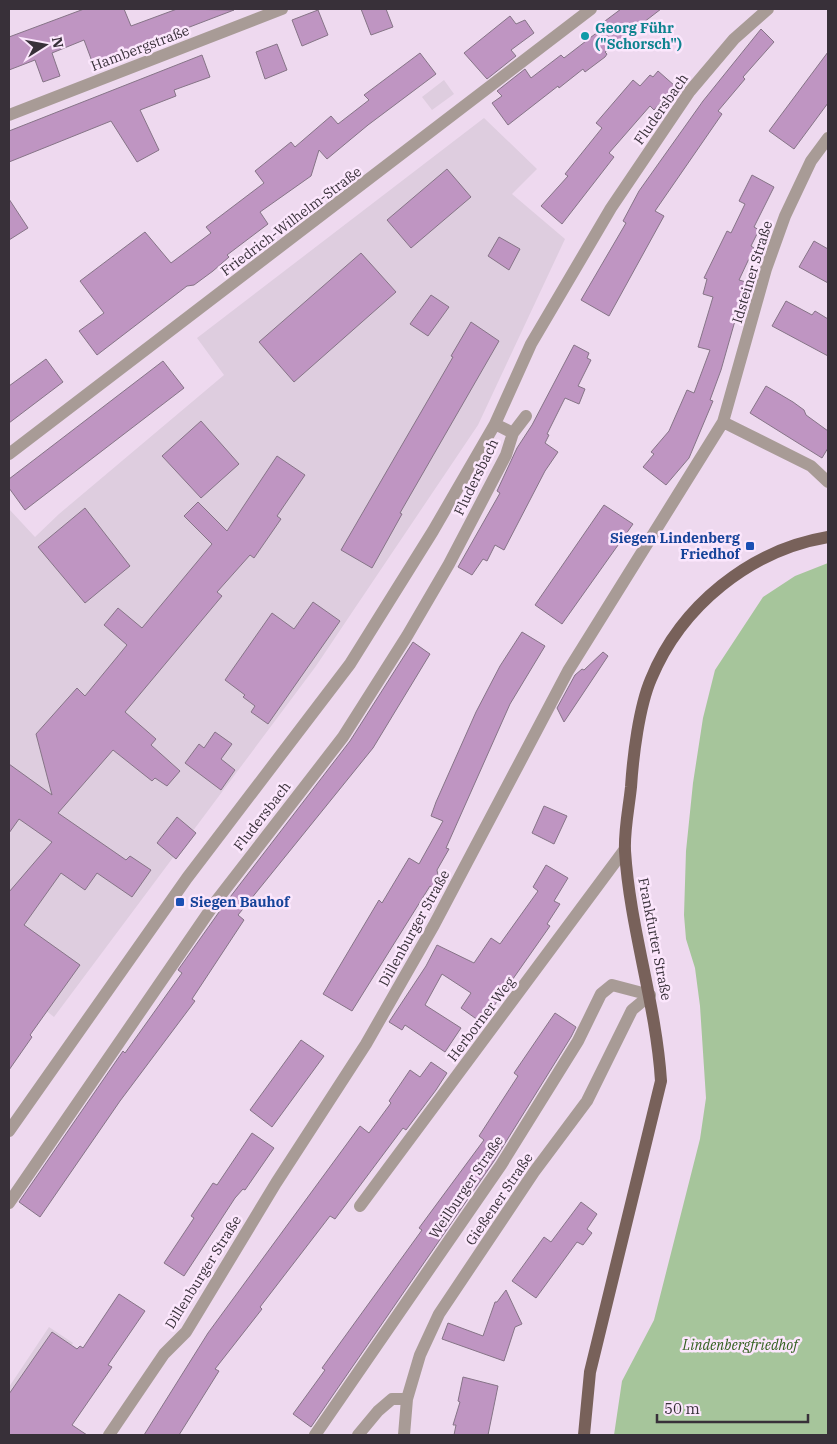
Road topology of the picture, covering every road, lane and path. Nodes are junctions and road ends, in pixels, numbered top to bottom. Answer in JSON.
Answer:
{"nodes":[{"id":1,"x":282,"y":9,"type":"edge"},
{"id":2,"x":591,"y":9,"type":"edge"},
{"id":3,"x":768,"y":9,"type":"edge"},
{"id":4,"x":9,"y":115,"type":"edge"},
{"id":5,"x":828,"y":138,"type":"edge"},
{"id":6,"x":526,"y":416,"type":"dead end"},
{"id":7,"x":723,"y":422,"type":"junction"},
{"id":8,"x":494,"y":424,"type":"junction"},
{"id":9,"x":513,"y":433,"type":"junction"},
{"id":10,"x":9,"y":454,"type":"edge"},
{"id":11,"x":828,"y":482,"type":"edge"},
{"id":12,"x":828,"y":537,"type":"edge"},
{"id":13,"x":625,"y":849,"type":"junction"},
{"id":14,"x":650,"y":995,"type":"junction"},
{"id":15,"x":9,"y":1131,"type":"edge"},
{"id":16,"x":9,"y":1203,"type":"edge"},
{"id":17,"x":360,"y":1206,"type":"dead end"},
{"id":18,"x":407,"y":1399,"type":"junction"},
{"id":19,"x":109,"y":1435,"type":"edge"},
{"id":20,"x":315,"y":1435,"type":"edge"},
{"id":21,"x":358,"y":1435,"type":"edge"},
{"id":22,"x":404,"y":1435,"type":"edge"},
{"id":23,"x":584,"y":1435,"type":"edge"}],
"edges":[{"from":1,"to":4,"type":"street","name":"Hambergstraße"},
{"from":2,"to":10,"type":"street","name":"Friedrich-Wilhelm-Straße"},
{"from":3,"to":8,"type":"street","name":"Fludersbach"},
{"from":5,"to":7,"type":"street","name":"Idsteiner Straße"},
{"from":6,"to":9,"type":"street","name":"Fludersbach"},
{"from":7,"to":11,"type":"street"},
{"from":7,"to":19,"type":"street","name":"Dillenburger Straße"},
{"from":8,"to":9,"type":"street","name":"Fludersbach"},
{"from":8,"to":15,"type":"street","name":"Fludersbach"},
{"from":9,"to":16,"type":"street","name":"Fludersbach"},
{"from":12,"to":13,"type":"main road","name":"Frankfurter Straße"},
{"from":13,"to":14,"type":"main road","name":"Frankfurter Straße"},
{"from":13,"to":17,"type":"street","name":"Herborner Weg"},
{"from":14,"to":18,"type":"street","name":"Gießener Straße"},
{"from":14,"to":20,"type":"street","name":"Weilburger Straße"},
{"from":14,"to":23,"type":"main road","name":"Frankfurter Straße"},
{"from":18,"to":21,"type":"street"},
{"from":18,"to":22,"type":"street","name":"Gießener Straße"}]}
